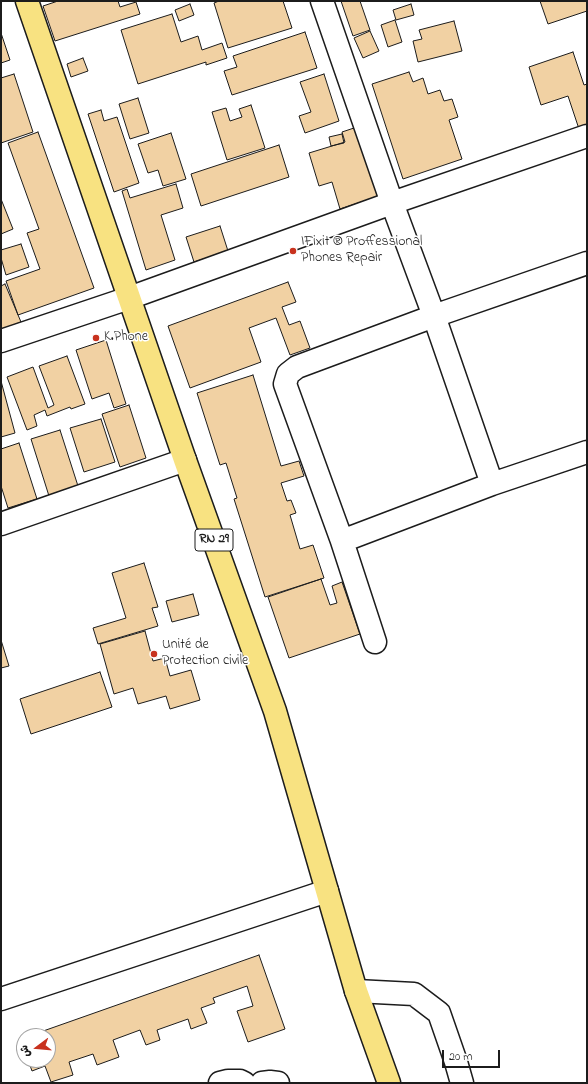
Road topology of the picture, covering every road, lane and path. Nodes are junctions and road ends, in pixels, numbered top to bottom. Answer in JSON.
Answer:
{"nodes":[{"id":1,"x":27,"y":1,"type":"edge"},
{"id":2,"x":322,"y":1,"type":"edge"},
{"id":3,"x":587,"y":136,"type":"edge"},
{"id":4,"x":392,"y":203,"type":"junction"},
{"id":5,"x":587,"y":263,"type":"edge"},
{"id":6,"x":129,"y":298,"type":"junction"},
{"id":7,"x":434,"y":316,"type":"junction"},
{"id":8,"x":1,"y":341,"type":"edge"},
{"id":9,"x":587,"y":452,"type":"edge"},
{"id":10,"x":185,"y":460,"type":"junction"},
{"id":11,"x":492,"y":484,"type":"junction"},
{"id":12,"x":1,"y":524,"type":"edge"},
{"id":13,"x":342,"y":541,"type":"junction"},
{"id":14,"x":375,"y":642,"type":"dead end"},
{"id":15,"x":327,"y":891,"type":"junction"},
{"id":16,"x":356,"y":991,"type":"junction"},
{"id":17,"x":1,"y":999,"type":"edge"},
{"id":18,"x":220,"y":1083,"type":"edge"},
{"id":19,"x":244,"y":1083,"type":"edge"},
{"id":20,"x":262,"y":1083,"type":"edge"},
{"id":21,"x":278,"y":1083,"type":"edge"},
{"id":22,"x":389,"y":1083,"type":"edge"},
{"id":23,"x":462,"y":1083,"type":"edge"}],
"edges":[{"from":1,"to":6,"type":"main road","number":"RN 29"},
{"from":2,"to":4,"type":"street"},
{"from":3,"to":4,"type":"street"},
{"from":4,"to":6,"type":"street"},
{"from":4,"to":7,"type":"street"},
{"from":5,"to":7,"type":"street"},
{"from":6,"to":8,"type":"street"},
{"from":6,"to":10,"type":"main road","number":"RN 29"},
{"from":7,"to":11,"type":"street"},
{"from":7,"to":13,"type":"street"},
{"from":9,"to":11,"type":"street"},
{"from":10,"to":12,"type":"street"},
{"from":10,"to":15,"type":"main road","number":"RN 29"},
{"from":11,"to":13,"type":"street"},
{"from":13,"to":14,"type":"street"},
{"from":15,"to":16,"type":"main road","number":"RN 29"},
{"from":15,"to":17,"type":"street"},
{"from":16,"to":22,"type":"main road","number":"RN 29"},
{"from":16,"to":23,"type":"street"},
{"from":18,"to":19,"type":"street"},
{"from":20,"to":21,"type":"street"}]}
